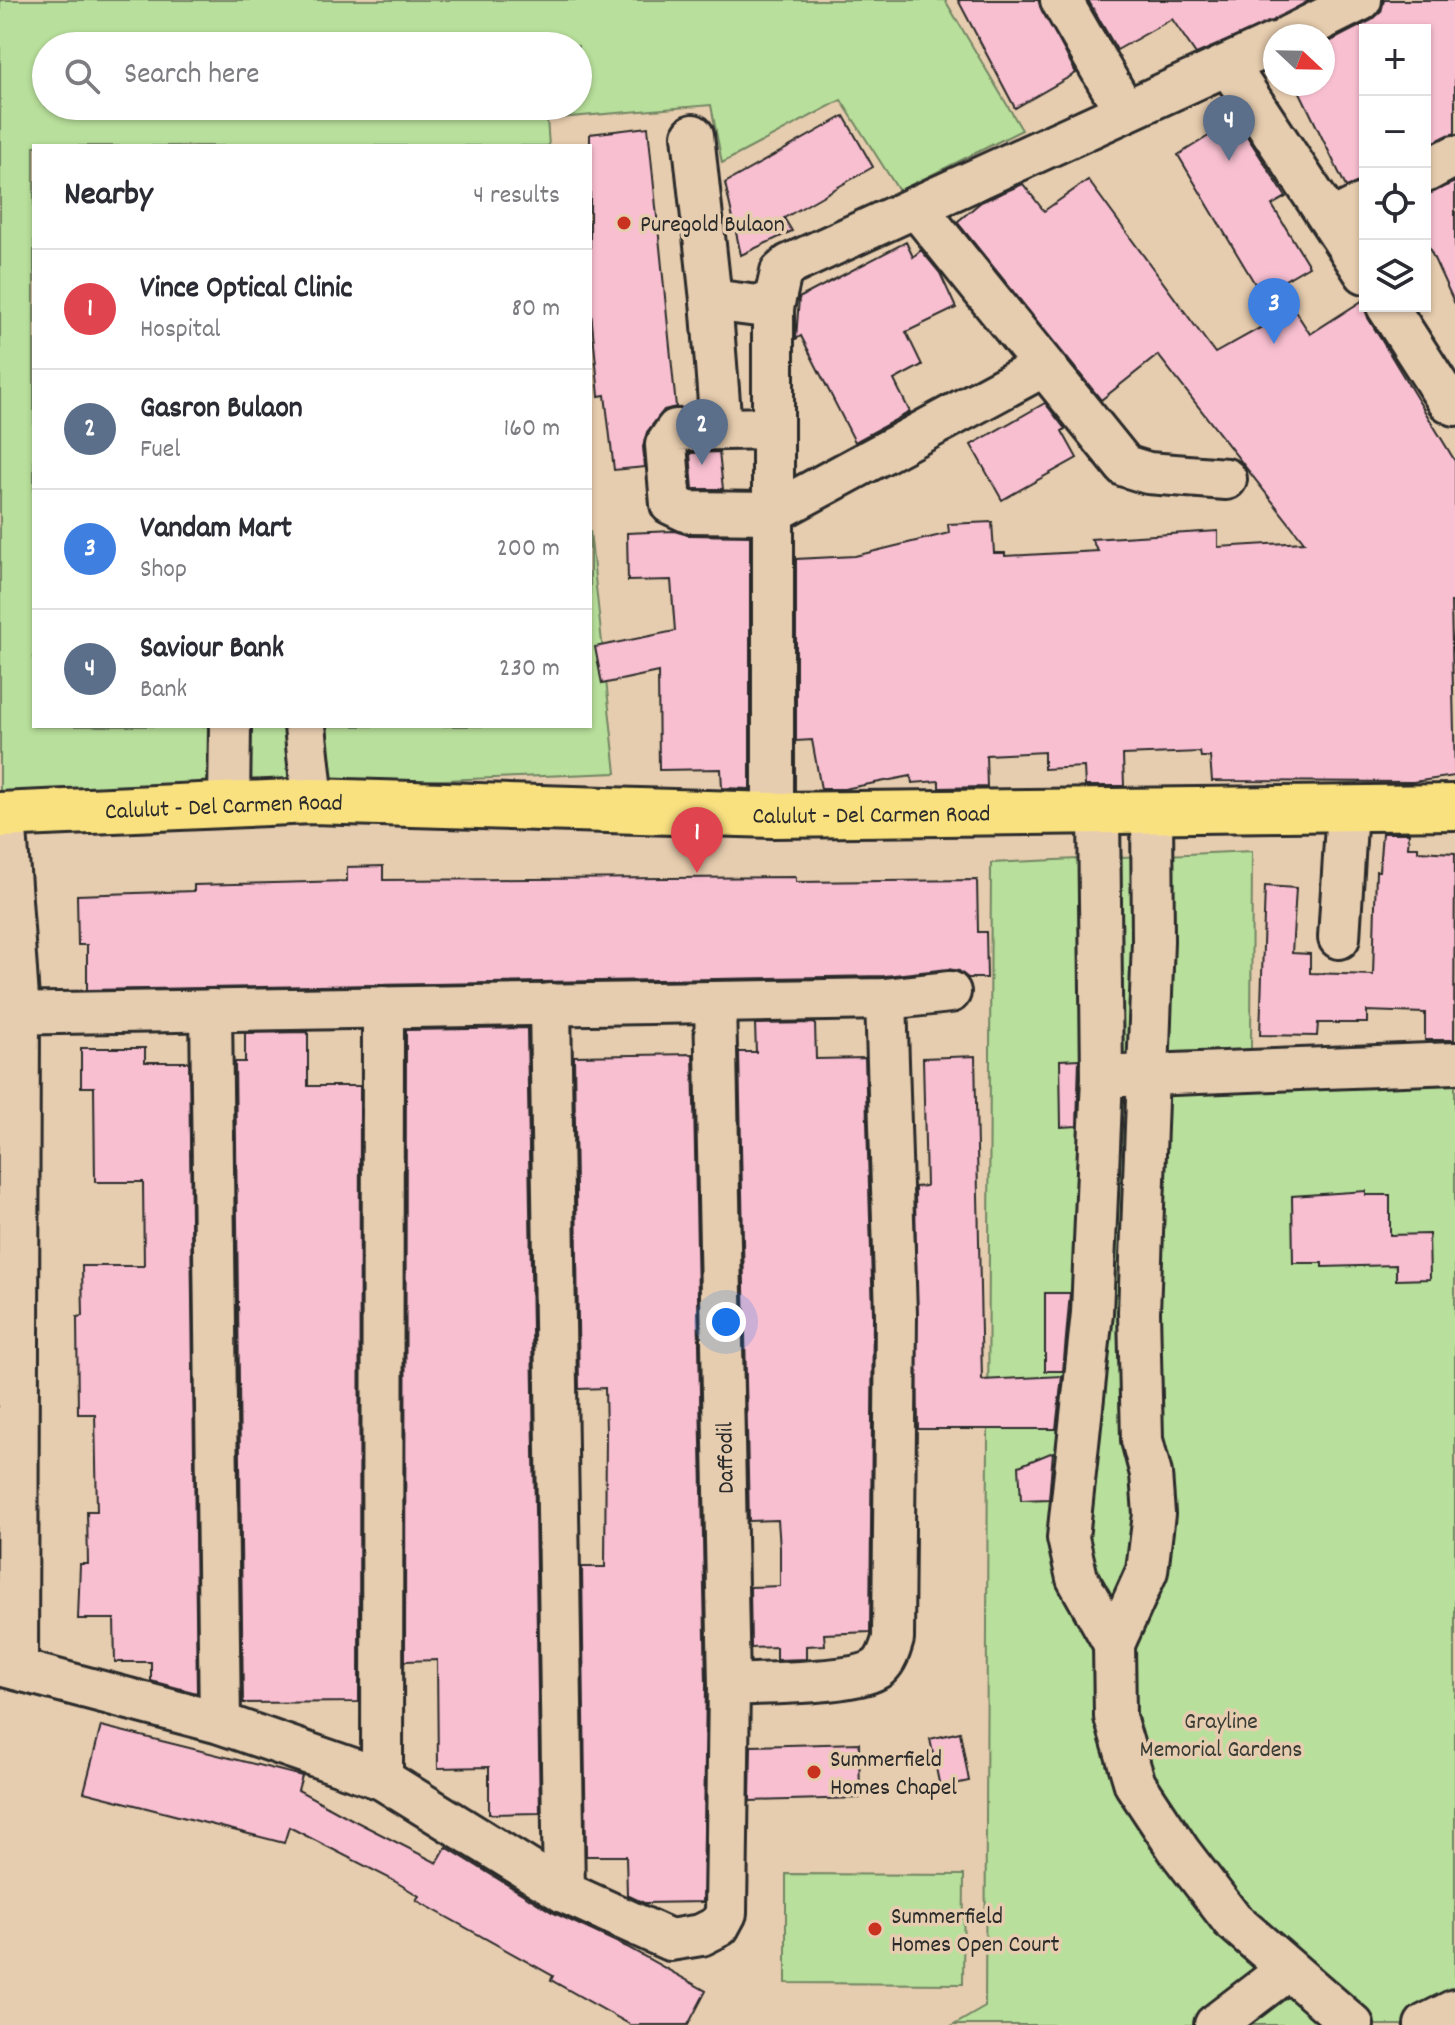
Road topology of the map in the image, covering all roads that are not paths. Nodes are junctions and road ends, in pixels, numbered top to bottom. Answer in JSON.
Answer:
{"nodes":[{"id":1,"x":1061,"y":0,"type":"edge"},
{"id":2,"x":1361,"y":0,"type":"edge"},
{"id":3,"x":1313,"y":24,"type":"edge"},
{"id":4,"x":1263,"y":49,"type":"edge"},
{"id":5,"x":1228,"y":65,"type":"junction"},
{"id":6,"x":1125,"y":111,"type":"junction"},
{"id":7,"x":693,"y":135,"type":"dead end"},
{"id":8,"x":1455,"y":156,"type":"edge"},
{"id":9,"x":1431,"y":169,"type":"edge"},
{"id":10,"x":916,"y":207,"type":"junction"},
{"id":11,"x":1348,"y":212,"type":"edge"},
{"id":12,"x":1359,"y":251,"type":"edge"},
{"id":13,"x":711,"y":300,"type":"junction"},
{"id":14,"x":773,"y":308,"type":"junction"},
{"id":15,"x":1391,"y":312,"type":"edge"},
{"id":16,"x":1044,"y":366,"type":"junction"},
{"id":17,"x":1455,"y":405,"type":"edge"},
{"id":18,"x":721,"y":428,"type":"junction"},
{"id":19,"x":772,"y":428,"type":"junction"},
{"id":20,"x":1226,"y":479,"type":"dead end"},
{"id":21,"x":772,"y":513,"type":"junction"},
{"id":22,"x":230,"y":728,"type":"edge"},
{"id":23,"x":305,"y":728,"type":"edge"},
{"id":24,"x":313,"y":801,"type":"junction"},
{"id":25,"x":229,"y":803,"type":"junction"},
{"id":26,"x":1455,"y":807,"type":"edge"},
{"id":27,"x":1347,"y":808,"type":"junction"},
{"id":28,"x":1099,"y":813,"type":"junction"},
{"id":29,"x":1152,"y":813,"type":"junction"},
{"id":30,"x":3,"y":815,"type":"edge"},
{"id":31,"x":773,"y":815,"type":"junction"},
{"id":32,"x":1153,"y":900,"type":"junction"},
{"id":33,"x":1102,"y":901,"type":"junction"},
{"id":34,"x":1339,"y":938,"type":"dead end"},
{"id":35,"x":950,"y":992,"type":"dead end"},
{"id":36,"x":886,"y":999,"type":"junction"},
{"id":37,"x":715,"y":1002,"type":"junction"},
{"id":38,"x":550,"y":1004,"type":"junction"},
{"id":39,"x":383,"y":1007,"type":"junction"},
{"id":40,"x":211,"y":1010,"type":"junction"},
{"id":41,"x":10,"y":1013,"type":"edge"},
{"id":42,"x":1455,"y":1063,"type":"edge"},
{"id":43,"x":1149,"y":1075,"type":"junction"},
{"id":44,"x":1102,"y":1077,"type":"junction"},
{"id":45,"x":1139,"y":1312,"type":"junction"},
{"id":46,"x":1092,"y":1313,"type":"junction"},
{"id":47,"x":1142,"y":1440,"type":"junction"},
{"id":48,"x":1081,"y":1441,"type":"junction"},
{"id":49,"x":1114,"y":1644,"type":"junction"},
{"id":50,"x":9,"y":1667,"type":"edge"},
{"id":51,"x":729,"y":1685,"type":"junction"},
{"id":52,"x":220,"y":1723,"type":"junction"},
{"id":53,"x":382,"y":1779,"type":"junction"},
{"id":54,"x":564,"y":1892,"type":"junction"},
{"id":55,"x":1287,"y":1970,"type":"junction"},
{"id":56,"x":1455,"y":2010,"type":"edge"},
{"id":57,"x":1215,"y":2025,"type":"edge"},
{"id":58,"x":1353,"y":2025,"type":"edge"},
{"id":59,"x":1425,"y":2025,"type":"edge"}],
"edges":[{"from":1,"to":6,"type":"street"},
{"from":2,"to":3,"type":"street"},
{"from":4,"to":5,"type":"street"},
{"from":5,"to":6,"type":"street"},
{"from":5,"to":11,"type":"street"},
{"from":6,"to":10,"type":"street"},
{"from":7,"to":13,"type":"street"},
{"from":8,"to":9,"type":"street"},
{"from":10,"to":14,"type":"street"},
{"from":10,"to":16,"type":"street"},
{"from":11,"to":12,"type":"street"},
{"from":13,"to":14,"type":"street"},
{"from":13,"to":18,"type":"street"},
{"from":14,"to":19,"type":"street"},
{"from":15,"to":17,"type":"street"},
{"from":16,"to":20,"type":"street"},
{"from":16,"to":21,"type":"street"},
{"from":18,"to":19,"type":"street"},
{"from":18,"to":21,"type":"street"},
{"from":19,"to":21,"type":"street"},
{"from":21,"to":31,"type":"street"},
{"from":22,"to":25,"type":"street"},
{"from":23,"to":24,"type":"street"},
{"from":24,"to":25,"type":"main road","name":"Calulut - Del Carmen Road"},
{"from":24,"to":31,"type":"main road","name":"Calulut - Del Carmen Road"},
{"from":25,"to":30,"type":"main road","name":"Calulut - Del Carmen Road"},
{"from":26,"to":27,"type":"main road","name":"Calulut - Del Carmen Road"},
{"from":27,"to":29,"type":"main road","name":"Calulut - Del Carmen Road"},
{"from":27,"to":34,"type":"street"},
{"from":28,"to":29,"type":"main road","name":"Calulut - Del Carmen Road"},
{"from":28,"to":31,"type":"main road","name":"Calulut - Del Carmen Road"},
{"from":28,"to":33,"type":"street"},
{"from":29,"to":32,"type":"street"},
{"from":30,"to":41,"type":"street"},
{"from":32,"to":33,"type":"street"},
{"from":32,"to":43,"type":"street"},
{"from":33,"to":44,"type":"street"},
{"from":35,"to":36,"type":"street"},
{"from":36,"to":37,"type":"street"},
{"from":36,"to":51,"type":"street"},
{"from":37,"to":38,"type":"street"},
{"from":37,"to":51,"type":"street","name":"Daffodil"},
{"from":38,"to":39,"type":"street"},
{"from":38,"to":54,"type":"street"},
{"from":39,"to":40,"type":"street"},
{"from":39,"to":53,"type":"street"},
{"from":40,"to":41,"type":"street"},
{"from":40,"to":52,"type":"street"},
{"from":41,"to":50,"type":"street"},
{"from":42,"to":43,"type":"street"},
{"from":43,"to":44,"type":"street"},
{"from":43,"to":45,"type":"street"},
{"from":44,"to":46,"type":"street"},
{"from":45,"to":46,"type":"street"},
{"from":45,"to":47,"type":"street"},
{"from":46,"to":48,"type":"street"},
{"from":47,"to":48,"type":"street"},
{"from":47,"to":49,"type":"street"},
{"from":48,"to":49,"type":"street"},
{"from":49,"to":55,"type":"street"},
{"from":50,"to":52,"type":"street"},
{"from":51,"to":54,"type":"street","name":"Daffodil"},
{"from":52,"to":53,"type":"street"},
{"from":53,"to":54,"type":"street"},
{"from":55,"to":57,"type":"street"},
{"from":55,"to":58,"type":"street"},
{"from":56,"to":59,"type":"street"}]}
